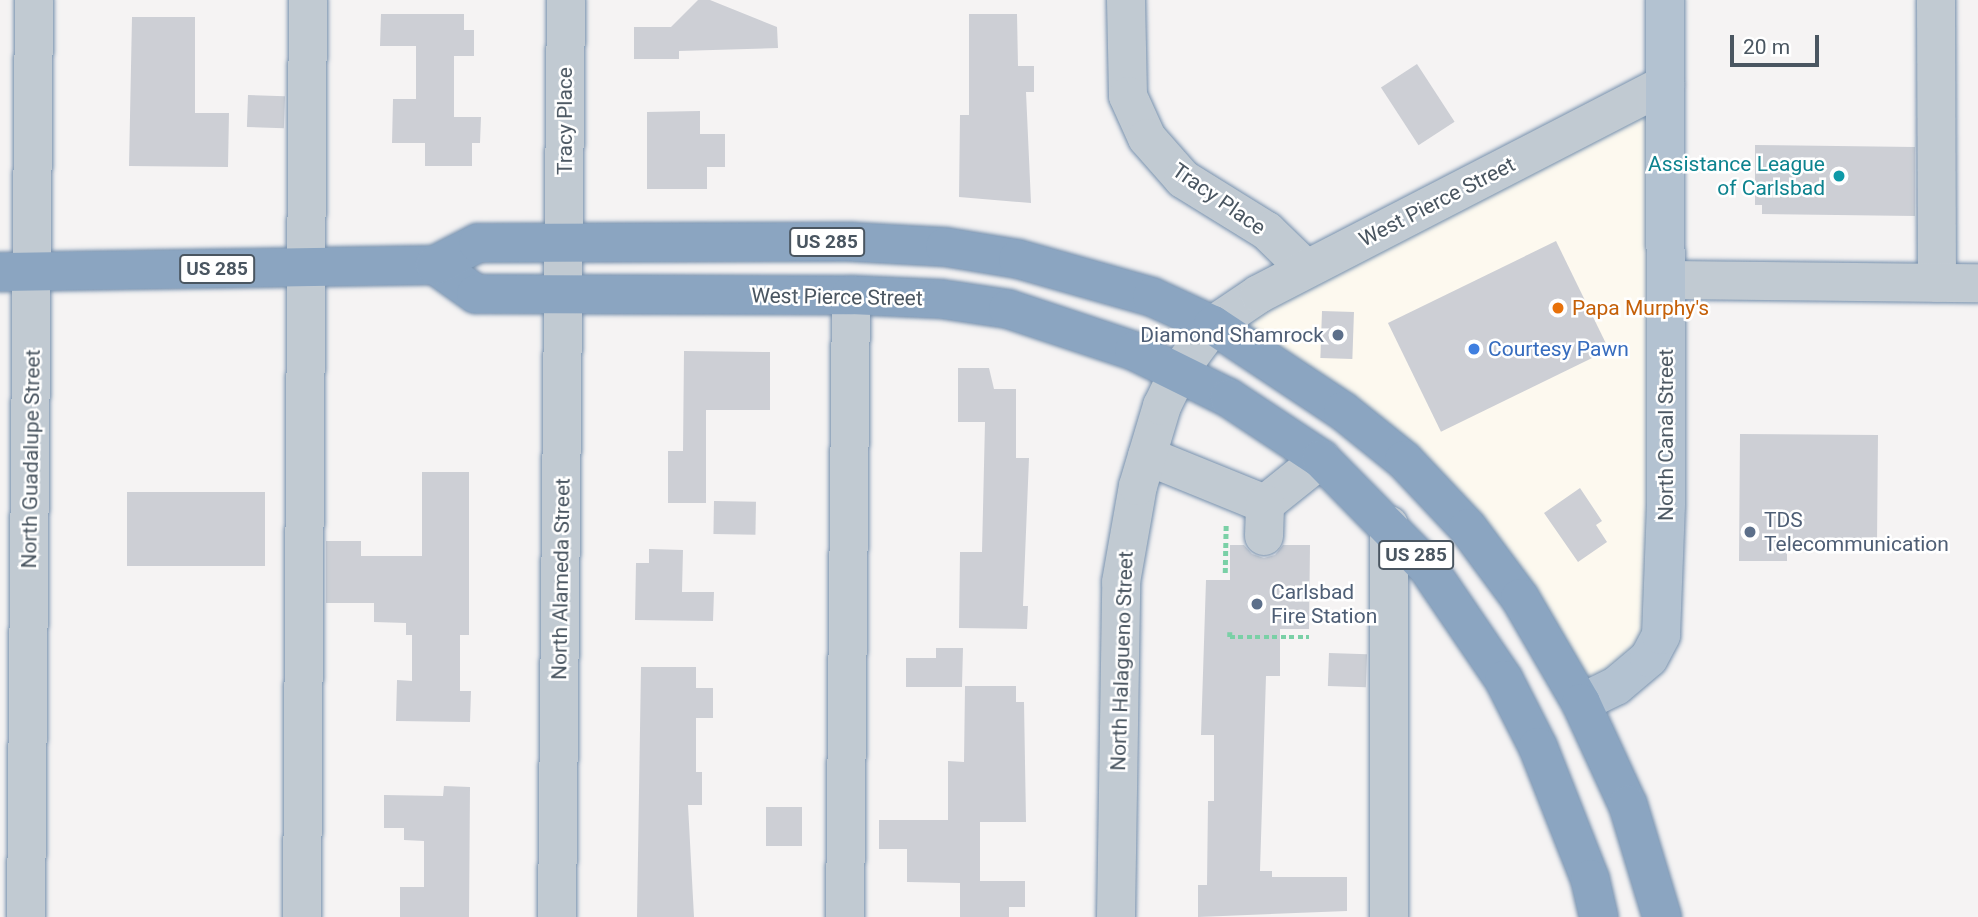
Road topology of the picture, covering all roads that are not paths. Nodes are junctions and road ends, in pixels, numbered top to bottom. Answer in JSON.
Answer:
{"nodes":[{"id":1,"x":34,"y":0,"type":"edge"},
{"id":2,"x":308,"y":0,"type":"edge"},
{"id":3,"x":566,"y":0,"type":"edge"},
{"id":4,"x":1126,"y":0,"type":"edge"},
{"id":5,"x":1665,"y":0,"type":"edge"},
{"id":6,"x":1936,"y":0,"type":"edge"},
{"id":7,"x":1665,"y":84,"type":"junction"},
{"id":8,"x":565,"y":242,"type":"junction"},
{"id":9,"x":435,"y":265,"type":"junction"},
{"id":10,"x":305,"y":268,"type":"junction"},
{"id":11,"x":1306,"y":269,"type":"junction"},
{"id":12,"x":16,"y":272,"type":"edge"},
{"id":13,"x":1667,"y":280,"type":"junction"},
{"id":14,"x":1937,"y":283,"type":"junction"},
{"id":15,"x":1978,"y":283,"type":"edge"},
{"id":16,"x":565,"y":294,"type":"junction"},
{"id":17,"x":851,"y":295,"type":"junction"},
{"id":18,"x":1213,"y":325,"type":"junction"},
{"id":19,"x":1180,"y":371,"type":"junction"},
{"id":20,"x":1147,"y":456,"type":"junction"},
{"id":21,"x":1321,"y":458,"type":"junction"},
{"id":22,"x":1389,"y":526,"type":"junction"},
{"id":23,"x":1581,"y":704,"type":"junction"},
{"id":24,"x":1567,"y":816,"type":"junction"},
{"id":25,"x":26,"y":917,"type":"edge"},
{"id":26,"x":302,"y":917,"type":"edge"},
{"id":27,"x":557,"y":917,"type":"edge"},
{"id":28,"x":845,"y":917,"type":"edge"},
{"id":29,"x":1116,"y":917,"type":"edge"},
{"id":30,"x":1389,"y":917,"type":"edge"},
{"id":31,"x":1599,"y":917,"type":"edge"},
{"id":32,"x":1662,"y":917,"type":"edge"}],
"edges":[{"from":1,"to":12,"type":"street","name":"North Guadalupe Street"},
{"from":2,"to":10,"type":"street"},
{"from":3,"to":8,"type":"street","name":"Tracy Place"},
{"from":4,"to":11,"type":"street","name":"Tracy Place"},
{"from":5,"to":7,"type":"main road","name":"North Canal Street"},
{"from":6,"to":14,"type":"street"},
{"from":7,"to":11,"type":"street","name":"West Pierce Street"},
{"from":7,"to":13,"type":"main road","name":"North Canal Street"},
{"from":8,"to":9,"type":"highway","number":"US 285"},
{"from":8,"to":16,"type":"street","name":"North Alameda Street"},
{"from":8,"to":18,"type":"highway","number":"US 285"},
{"from":9,"to":10,"type":"highway","number":"US 285"},
{"from":9,"to":16,"type":"highway","name":"West Pierce Street","number":"US 285"},
{"from":10,"to":12,"type":"highway","number":"US 285"},
{"from":10,"to":26,"type":"street"},
{"from":11,"to":18,"type":"street","name":"West Pierce Street"},
{"from":12,"to":25,"type":"street","name":"North Guadalupe Street"},
{"from":13,"to":14,"type":"street"},
{"from":13,"to":23,"type":"main road","name":"North Canal Street"},
{"from":14,"to":15,"type":"street"},
{"from":16,"to":17,"type":"highway","name":"West Pierce Street","number":"US 285"},
{"from":16,"to":27,"type":"street","name":"North Alameda Street"},
{"from":17,"to":19,"type":"highway","name":"West Pierce Street","number":"US 285"},
{"from":17,"to":28,"type":"street"},
{"from":18,"to":19,"type":"street","name":"West Pierce Street"},
{"from":18,"to":23,"type":"highway","number":"US 285"},
{"from":19,"to":20,"type":"street","name":"North Halagueno Street"},
{"from":19,"to":21,"type":"highway","number":"US 285"},
{"from":20,"to":21,"type":"street"},
{"from":20,"to":29,"type":"street","name":"North Halagueno Street"},
{"from":21,"to":22,"type":"highway","number":"US 285"},
{"from":22,"to":24,"type":"highway","number":"US 285"},
{"from":22,"to":30,"type":"street"},
{"from":23,"to":24,"type":"highway"},
{"from":23,"to":32,"type":"highway","number":"US 285"},
{"from":24,"to":31,"type":"highway","number":"US 285"}]}
